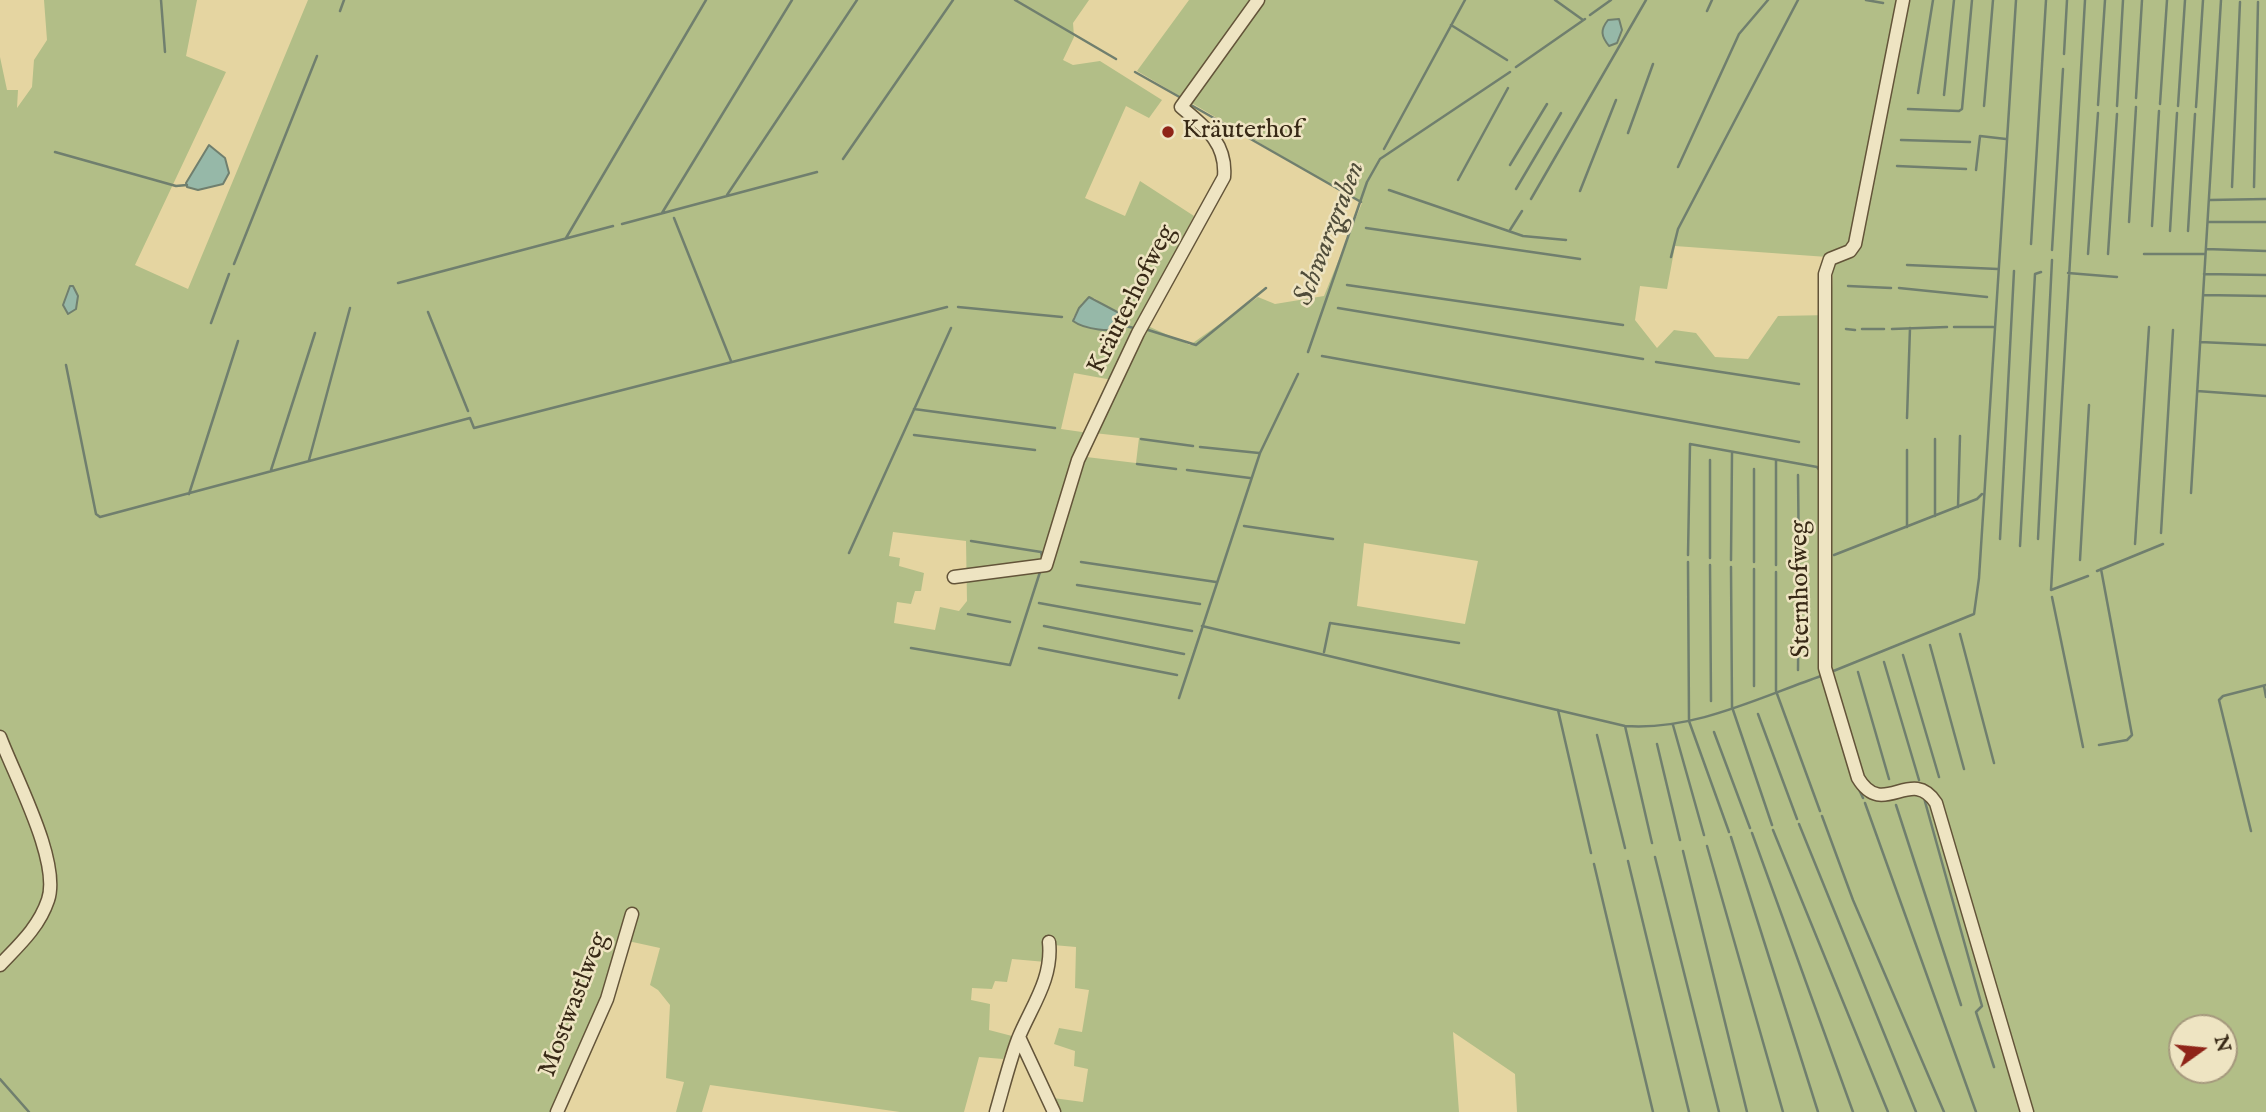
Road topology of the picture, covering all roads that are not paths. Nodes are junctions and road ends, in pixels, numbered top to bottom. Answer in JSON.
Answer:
{"nodes":[{"id":1,"x":1258,"y":0,"type":"edge"},
{"id":2,"x":1903,"y":0,"type":"edge"},
{"id":3,"x":954,"y":578,"type":"dead end"},
{"id":4,"x":0,"y":737,"type":"edge"},
{"id":5,"x":632,"y":914,"type":"dead end"},
{"id":6,"x":1049,"y":942,"type":"dead end"},
{"id":7,"x":0,"y":965,"type":"edge"},
{"id":8,"x":1019,"y":1037,"type":"junction"},
{"id":9,"x":557,"y":1112,"type":"edge"},
{"id":10,"x":996,"y":1112,"type":"edge"},
{"id":11,"x":1054,"y":1112,"type":"edge"},
{"id":12,"x":2028,"y":1112,"type":"edge"}],
"edges":[{"from":1,"to":3,"type":"street","name":"Kräuterhofweg"},
{"from":2,"to":12,"type":"street","name":"Sternhofweg"},
{"from":4,"to":7,"type":"street"},
{"from":5,"to":9,"type":"street","name":"Mostwastlweg"},
{"from":6,"to":8,"type":"street"},
{"from":8,"to":10,"type":"street"},
{"from":8,"to":11,"type":"street"}]}
